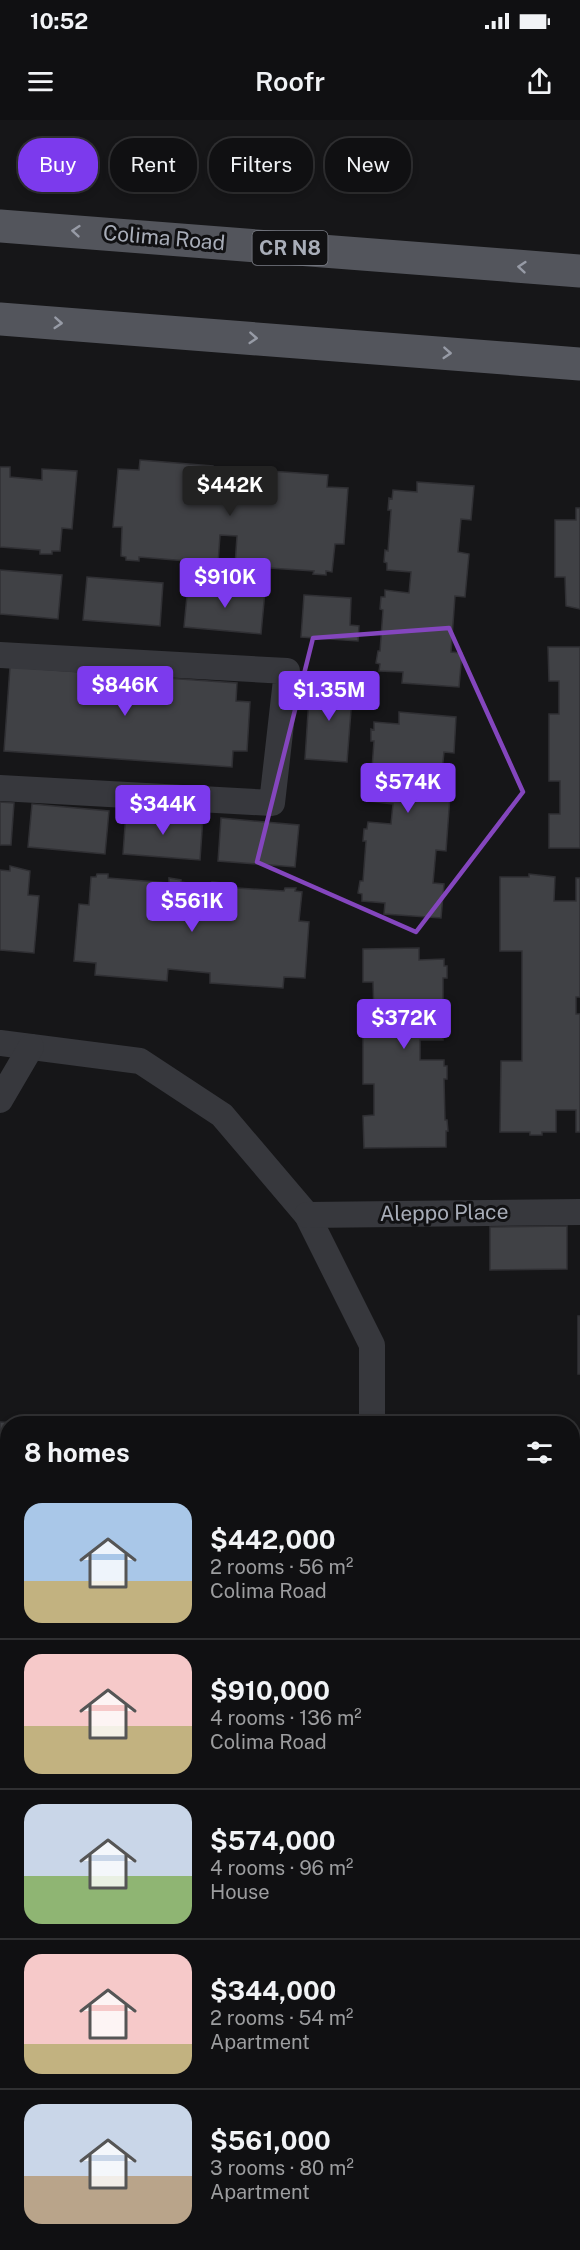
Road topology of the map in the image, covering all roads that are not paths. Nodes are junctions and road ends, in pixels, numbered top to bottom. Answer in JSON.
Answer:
{"nodes":[{"id":1,"x":0,"y":226,"type":"edge"},
{"id":2,"x":580,"y":271,"type":"edge"},
{"id":3,"x":0,"y":319,"type":"edge"},
{"id":4,"x":580,"y":364,"type":"edge"},
{"id":5,"x":0,"y":655,"type":"edge"},
{"id":6,"x":0,"y":788,"type":"edge"},
{"id":7,"x":0,"y":1043,"type":"edge"},
{"id":8,"x":31,"y":1047,"type":"junction"},
{"id":9,"x":0,"y":1100,"type":"edge"},
{"id":10,"x":580,"y":1212,"type":"edge"},
{"id":11,"x":307,"y":1215,"type":"junction"},
{"id":12,"x":372,"y":1416,"type":"edge"}],
"edges":[{"from":2,"to":1,"type":"main road","name":"Colima Road","number":"CR N8","one_way":true},
{"from":3,"to":4,"type":"main road","one_way":true},
{"from":5,"to":6,"type":"lane"},
{"from":7,"to":8,"type":"lane"},
{"from":8,"to":9,"type":"lane"},
{"from":8,"to":11,"type":"lane"},
{"from":10,"to":11,"type":"lane","name":"Aleppo Place"},
{"from":11,"to":12,"type":"lane"}]}
